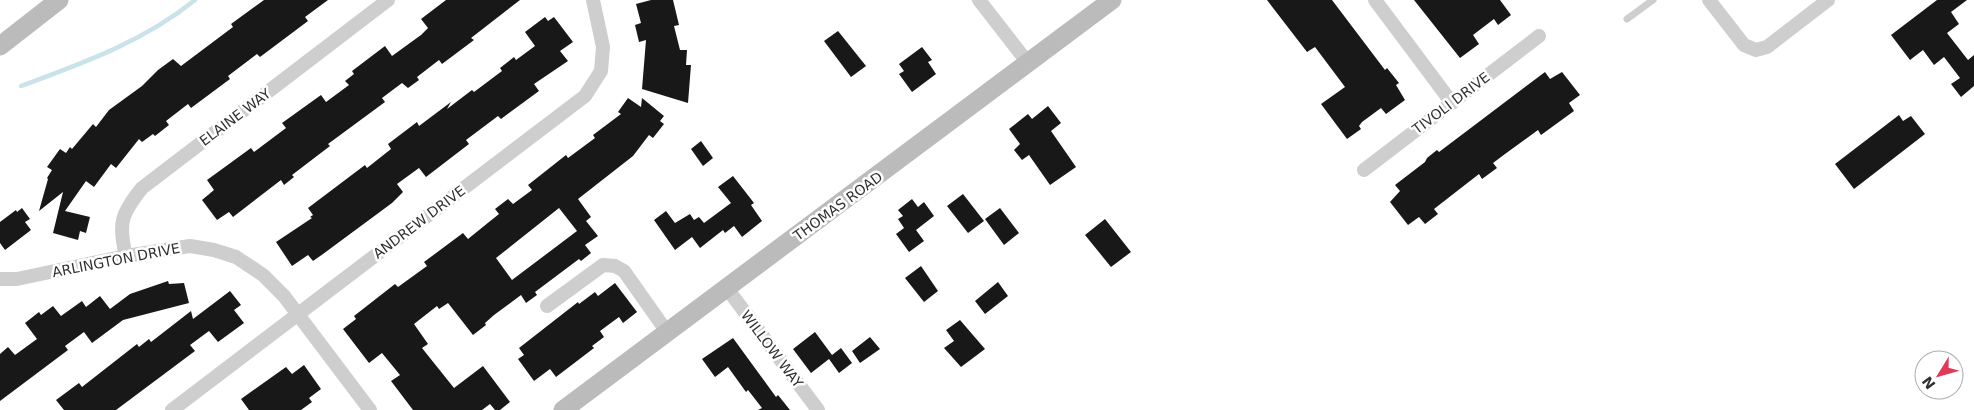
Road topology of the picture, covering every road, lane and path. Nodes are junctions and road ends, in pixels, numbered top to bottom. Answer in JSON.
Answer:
{"nodes":[{"id":1,"x":59,"y":0,"type":"edge"},
{"id":2,"x":388,"y":0,"type":"edge"},
{"id":3,"x":592,"y":0,"type":"edge"},
{"id":4,"x":979,"y":0,"type":"edge"},
{"id":5,"x":1112,"y":0,"type":"edge"},
{"id":6,"x":1374,"y":0,"type":"edge"},
{"id":7,"x":1653,"y":0,"type":"edge"},
{"id":8,"x":1710,"y":0,"type":"edge"},
{"id":9,"x":1828,"y":0,"type":"edge"},
{"id":10,"x":1628,"y":19,"type":"dead end"},
{"id":11,"x":1539,"y":36,"type":"dead end"},
{"id":12,"x":0,"y":46,"type":"edge"},
{"id":13,"x":1028,"y":63,"type":"junction"},
{"id":14,"x":1452,"y":103,"type":"junction"},
{"id":15,"x":1364,"y":170,"type":"dead end"},
{"id":16,"x":126,"y":256,"type":"junction"},
{"id":17,"x":0,"y":278,"type":"edge"},
{"id":18,"x":726,"y":287,"type":"junction"},
{"id":19,"x":547,"y":306,"type":"dead end"},
{"id":20,"x":299,"y":314,"type":"junction"},
{"id":21,"x":667,"y":332,"type":"junction"},
{"id":22,"x":172,"y":410,"type":"edge"},
{"id":23,"x":370,"y":410,"type":"edge"},
{"id":24,"x":563,"y":410,"type":"edge"},
{"id":25,"x":818,"y":410,"type":"edge"}],
"edges":[{"from":1,"to":12,"type":"street"},
{"from":2,"to":16,"type":"street","name":"ELAINE WAY"},
{"from":3,"to":20,"type":"street","name":"ANDREW DRIVE"},
{"from":4,"to":13,"type":"street"},
{"from":5,"to":13,"type":"street","name":"THOMAS ROAD"},
{"from":6,"to":14,"type":"street"},
{"from":7,"to":10,"type":"lane"},
{"from":8,"to":9,"type":"street"},
{"from":11,"to":14,"type":"street","name":"TIVOLI DRIVE"},
{"from":13,"to":18,"type":"street","name":"THOMAS ROAD"},
{"from":14,"to":15,"type":"street","name":"TIVOLI DRIVE"},
{"from":16,"to":17,"type":"street","name":"ARLINGTON DRIVE"},
{"from":16,"to":20,"type":"street","name":"ARLINGTON DRIVE"},
{"from":18,"to":21,"type":"street","name":"THOMAS ROAD"},
{"from":18,"to":25,"type":"street","name":"WILLOW WAY"},
{"from":19,"to":21,"type":"street"},
{"from":20,"to":22,"type":"street","name":"ANDREW DRIVE"},
{"from":20,"to":23,"type":"street","name":"ARLINGTON DRIVE"},
{"from":21,"to":24,"type":"street","name":"THOMAS ROAD"}]}
